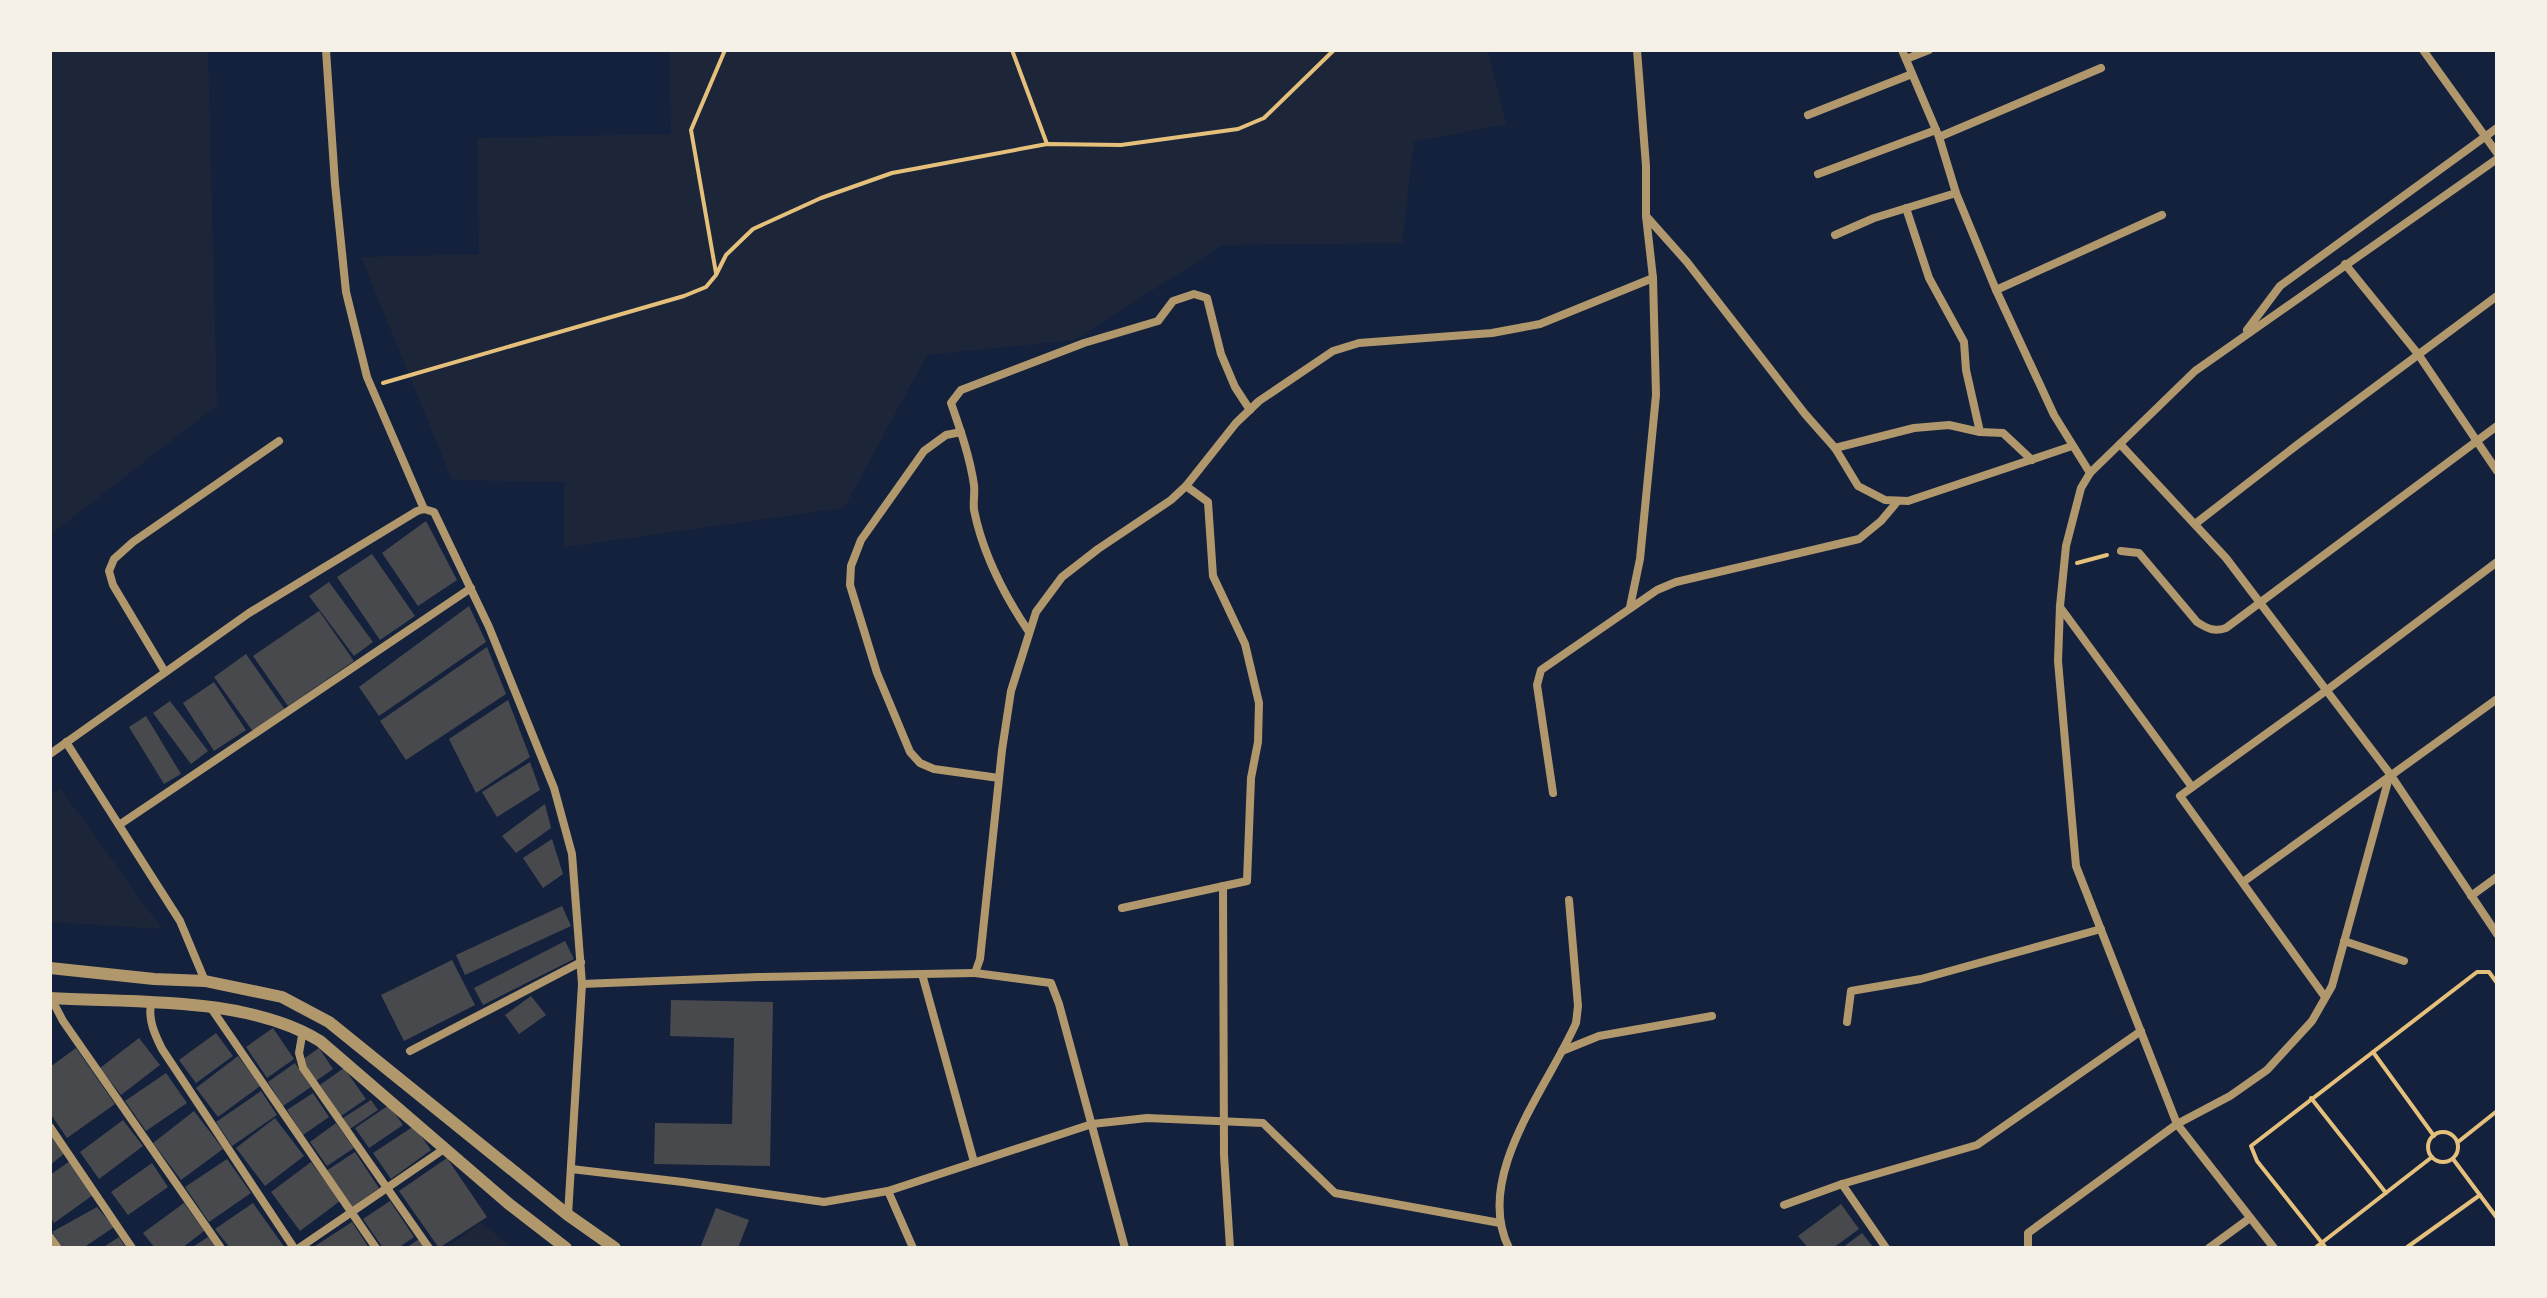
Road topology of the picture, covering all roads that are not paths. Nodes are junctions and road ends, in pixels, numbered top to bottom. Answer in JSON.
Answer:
{"nodes":[{"id":1,"x":326,"y":50,"type":"edge"},
{"id":2,"x":1637,"y":50,"type":"edge"},
{"id":3,"x":1902,"y":50,"type":"edge"},
{"id":4,"x":1929,"y":50,"type":"edge"},
{"id":5,"x":2423,"y":50,"type":"edge"},
{"id":6,"x":1906,"y":59,"type":"junction"},
{"id":7,"x":2101,"y":68,"type":"dead end"},
{"id":8,"x":1912,"y":74,"type":"junction"},
{"id":9,"x":1808,"y":115,"type":"dead end"},
{"id":10,"x":2497,"y":128,"type":"edge"},
{"id":11,"x":1938,"y":133,"type":"junction"},
{"id":12,"x":2485,"y":137,"type":"junction"},
{"id":13,"x":2497,"y":153,"type":"edge"},
{"id":14,"x":2497,"y":159,"type":"edge"},
{"id":15,"x":1818,"y":174,"type":"dead end"},
{"id":16,"x":1956,"y":193,"type":"junction"},
{"id":17,"x":1906,"y":208,"type":"junction"},
{"id":18,"x":2162,"y":215,"type":"dead end"},
{"id":19,"x":1646,"y":216,"type":"junction"},
{"id":20,"x":1835,"y":235,"type":"dead end"},
{"id":21,"x":2345,"y":264,"type":"junction"},
{"id":22,"x":1653,"y":278,"type":"junction"},
{"id":23,"x":1996,"y":290,"type":"junction"},
{"id":24,"x":2497,"y":296,"type":"edge"},
{"id":25,"x":2242,"y":337,"type":"junction"},
{"id":26,"x":2418,"y":354,"type":"junction"},
{"id":27,"x":1250,"y":410,"type":"junction"},
{"id":28,"x":2497,"y":426,"type":"edge"},
{"id":29,"x":961,"y":432,"type":"junction"},
{"id":30,"x":1980,"y":432,"type":"junction"},
{"id":31,"x":279,"y":441,"type":"dead end"},
{"id":32,"x":2476,"y":441,"type":"junction"},
{"id":33,"x":2120,"y":444,"type":"junction"},
{"id":34,"x":2072,"y":446,"type":"junction"},
{"id":35,"x":1835,"y":448,"type":"junction"},
{"id":36,"x":2032,"y":460,"type":"junction"},
{"id":37,"x":2497,"y":471,"type":"edge"},
{"id":38,"x":2090,"y":473,"type":"junction"},
{"id":39,"x":1186,"y":486,"type":"junction"},
{"id":40,"x":1897,"y":502,"type":"junction"},
{"id":41,"x":424,"y":509,"type":"junction"},
{"id":42,"x":2195,"y":524,"type":"junction"},
{"id":43,"x":2121,"y":551,"type":"road end"},
{"id":44,"x":2497,"y":562,"type":"edge"},
{"id":45,"x":471,"y":588,"type":"junction"},
{"id":46,"x":2259,"y":604,"type":"junction"},
{"id":47,"x":2060,"y":606,"type":"junction"},
{"id":48,"x":1630,"y":608,"type":"junction"},
{"id":49,"x":1029,"y":632,"type":"junction"},
{"id":50,"x":165,"y":672,"type":"junction"},
{"id":51,"x":2327,"y":690,"type":"junction"},
{"id":52,"x":2497,"y":699,"type":"edge"},
{"id":53,"x":66,"y":742,"type":"junction"},
{"id":54,"x":50,"y":754,"type":"edge"},
{"id":55,"x":2390,"y":774,"type":"junction"},
{"id":56,"x":999,"y":778,"type":"junction"},
{"id":57,"x":2192,"y":787,"type":"junction"},
{"id":58,"x":1553,"y":793,"type":"dead end"},
{"id":59,"x":119,"y":825,"type":"junction"},
{"id":60,"x":2497,"y":877,"type":"edge"},
{"id":61,"x":2243,"y":882,"type":"junction"},
{"id":62,"x":1223,"y":886,"type":"junction"},
{"id":63,"x":2471,"y":896,"type":"junction"},
{"id":64,"x":1569,"y":900,"type":"dead end"},
{"id":65,"x":1122,"y":908,"type":"dead end"},
{"id":66,"x":2101,"y":929,"type":"junction"},
{"id":67,"x":2497,"y":934,"type":"edge"},
{"id":68,"x":2344,"y":941,"type":"junction"},
{"id":69,"x":2404,"y":961,"type":"dead end"},
{"id":70,"x":581,"y":962,"type":"junction"},
{"id":71,"x":50,"y":968,"type":"edge"},
{"id":72,"x":975,"y":973,"type":"junction"},
{"id":73,"x":922,"y":974,"type":"junction"},
{"id":74,"x":205,"y":981,"type":"junction"},
{"id":75,"x":582,"y":984,"type":"junction"},
{"id":76,"x":2325,"y":997,"type":"junction"},
{"id":77,"x":50,"y":998,"type":"edge"},
{"id":78,"x":151,"y":1004,"type":"junction"},
{"id":79,"x":211,"y":1008,"type":"junction"},
{"id":80,"x":1712,"y":1016,"type":"dead end"},
{"id":81,"x":1847,"y":1022,"type":"dead end"},
{"id":82,"x":303,"y":1030,"type":"junction"},
{"id":83,"x":2141,"y":1031,"type":"junction"},
{"id":84,"x":410,"y":1051,"type":"dead end"},
{"id":85,"x":1560,"y":1052,"type":"junction"},
{"id":86,"x":1224,"y":1121,"type":"junction"},
{"id":87,"x":1092,"y":1124,"type":"junction"},
{"id":88,"x":2177,"y":1124,"type":"junction"},
{"id":89,"x":50,"y":1127,"type":"edge"},
{"id":90,"x":444,"y":1149,"type":"junction"},
{"id":91,"x":974,"y":1162,"type":"junction"},
{"id":92,"x":571,"y":1169,"type":"junction"},
{"id":93,"x":1842,"y":1184,"type":"junction"},
{"id":94,"x":387,"y":1188,"type":"junction"},
{"id":95,"x":888,"y":1191,"type":"junction"},
{"id":96,"x":1784,"y":1205,"type":"dead end"},
{"id":97,"x":352,"y":1212,"type":"junction"},
{"id":98,"x":568,"y":1215,"type":"junction"},
{"id":99,"x":2250,"y":1218,"type":"junction"},
{"id":100,"x":1500,"y":1223,"type":"junction"},
{"id":101,"x":50,"y":1237,"type":"edge"},
{"id":102,"x":58,"y":1248,"type":"edge"},
{"id":103,"x":132,"y":1248,"type":"edge"},
{"id":104,"x":221,"y":1248,"type":"edge"},
{"id":105,"x":296,"y":1248,"type":"edge"},
{"id":106,"x":376,"y":1248,"type":"edge"},
{"id":107,"x":429,"y":1248,"type":"edge"},
{"id":108,"x":566,"y":1248,"type":"edge"},
{"id":109,"x":615,"y":1248,"type":"edge"},
{"id":110,"x":913,"y":1248,"type":"edge"},
{"id":111,"x":1125,"y":1248,"type":"edge"},
{"id":112,"x":1230,"y":1248,"type":"edge"},
{"id":113,"x":1509,"y":1248,"type":"edge"},
{"id":114,"x":1886,"y":1248,"type":"edge"},
{"id":115,"x":2028,"y":1248,"type":"edge"},
{"id":116,"x":2209,"y":1248,"type":"edge"},
{"id":117,"x":2274,"y":1248,"type":"edge"}],
"edges":[{"from":1,"to":41,"type":"street"},
{"from":2,"to":19,"type":"street"},
{"from":3,"to":6,"type":"street"},
{"from":4,"to":6,"type":"street"},
{"from":5,"to":12,"type":"street"},
{"from":6,"to":8,"type":"street"},
{"from":7,"to":11,"type":"street"},
{"from":8,"to":9,"type":"street"},
{"from":8,"to":11,"type":"street"},
{"from":10,"to":12,"type":"street"},
{"from":11,"to":15,"type":"street"},
{"from":11,"to":16,"type":"street"},
{"from":12,"to":13,"type":"street"},
{"from":12,"to":25,"type":"street"},
{"from":14,"to":21,"type":"street"},
{"from":16,"to":17,"type":"street"},
{"from":16,"to":23,"type":"street"},
{"from":17,"to":20,"type":"street"},
{"from":17,"to":30,"type":"street"},
{"from":18,"to":23,"type":"street"},
{"from":19,"to":22,"type":"street"},
{"from":19,"to":35,"type":"street"},
{"from":21,"to":25,"type":"street"},
{"from":21,"to":26,"type":"street"},
{"from":22,"to":27,"type":"street"},
{"from":22,"to":48,"type":"street"},
{"from":23,"to":34,"type":"street"},
{"from":24,"to":26,"type":"street"},
{"from":25,"to":33,"type":"street"},
{"from":26,"to":32,"type":"street"},
{"from":26,"to":42,"type":"street"},
{"from":27,"to":29,"type":"street"},
{"from":27,"to":39,"type":"street"},
{"from":28,"to":32,"type":"street"},
{"from":29,"to":49,"type":"street"},
{"from":29,"to":56,"type":"street"},
{"from":30,"to":35,"type":"street"},
{"from":30,"to":36,"type":"street"},
{"from":31,"to":50,"type":"street"},
{"from":32,"to":37,"type":"street"},
{"from":32,"to":46,"type":"street"},
{"from":33,"to":38,"type":"street"},
{"from":33,"to":42,"type":"street"},
{"from":34,"to":36,"type":"street"},
{"from":34,"to":38,"type":"street"},
{"from":35,"to":40,"type":"street"},
{"from":36,"to":40,"type":"street"},
{"from":38,"to":47,"type":"street"},
{"from":39,"to":49,"type":"street"},
{"from":39,"to":62,"type":"street"},
{"from":40,"to":48,"type":"street"},
{"from":41,"to":45,"type":"street"},
{"from":41,"to":50,"type":"street"},
{"from":42,"to":46,"type":"street"},
{"from":43,"to":46,"type":"street"},
{"from":44,"to":51,"type":"street"},
{"from":45,"to":59,"type":"street"},
{"from":45,"to":70,"type":"street"},
{"from":46,"to":51,"type":"street"},
{"from":47,"to":57,"type":"street"},
{"from":47,"to":66,"type":"street"},
{"from":48,"to":58,"type":"street"},
{"from":49,"to":56,"type":"street"},
{"from":50,"to":53,"type":"street"},
{"from":51,"to":55,"type":"street"},
{"from":51,"to":57,"type":"street"},
{"from":52,"to":55,"type":"street"},
{"from":53,"to":54,"type":"street"},
{"from":53,"to":59,"type":"street"},
{"from":55,"to":61,"type":"street"},
{"from":55,"to":63,"type":"street"},
{"from":55,"to":68,"type":"street"},
{"from":56,"to":72,"type":"street"},
{"from":57,"to":61,"type":"street"},
{"from":59,"to":74,"type":"street"},
{"from":60,"to":63,"type":"street"},
{"from":61,"to":76,"type":"street"},
{"from":62,"to":65,"type":"street"},
{"from":62,"to":86,"type":"street"},
{"from":63,"to":67,"type":"street"},
{"from":64,"to":85,"type":"street"},
{"from":66,"to":81,"type":"street"},
{"from":66,"to":83,"type":"street"},
{"from":68,"to":69,"type":"street"},
{"from":68,"to":76,"type":"street"},
{"from":70,"to":75,"type":"street"},
{"from":70,"to":84,"type":"street"},
{"from":71,"to":74,"type":"street"},
{"from":72,"to":73,"type":"street"},
{"from":72,"to":87,"type":"street"},
{"from":73,"to":75,"type":"street"},
{"from":73,"to":91,"type":"street"},
{"from":74,"to":98,"type":"street"},
{"from":75,"to":92,"type":"street"},
{"from":76,"to":88,"type":"street"},
{"from":77,"to":78,"type":"street"},
{"from":77,"to":104,"type":"street"},
{"from":78,"to":79,"type":"street"},
{"from":78,"to":105,"type":"street"},
{"from":79,"to":82,"type":"street"},
{"from":79,"to":97,"type":"street"},
{"from":80,"to":85,"type":"street"},
{"from":82,"to":90,"type":"street"},
{"from":82,"to":94,"type":"street"},
{"from":83,"to":88,"type":"street"},
{"from":83,"to":93,"type":"street"},
{"from":85,"to":100,"type":"street"},
{"from":86,"to":87,"type":"street"},
{"from":86,"to":100,"type":"street"},
{"from":86,"to":112,"type":"street"},
{"from":87,"to":91,"type":"street"},
{"from":87,"to":111,"type":"street"},
{"from":88,"to":99,"type":"street"},
{"from":88,"to":115,"type":"street"},
{"from":89,"to":103,"type":"street"},
{"from":90,"to":94,"type":"street"},
{"from":90,"to":108,"type":"street"},
{"from":91,"to":95,"type":"street"},
{"from":92,"to":95,"type":"street"},
{"from":92,"to":98,"type":"street"},
{"from":93,"to":96,"type":"street"},
{"from":93,"to":114,"type":"street"},
{"from":94,"to":97,"type":"street"},
{"from":94,"to":107,"type":"street"},
{"from":95,"to":110,"type":"street"},
{"from":97,"to":105,"type":"street"},
{"from":97,"to":106,"type":"street"},
{"from":98,"to":109,"type":"street"},
{"from":99,"to":116,"type":"street"},
{"from":99,"to":117,"type":"street"},
{"from":100,"to":113,"type":"street"},
{"from":101,"to":102,"type":"street"}]}
